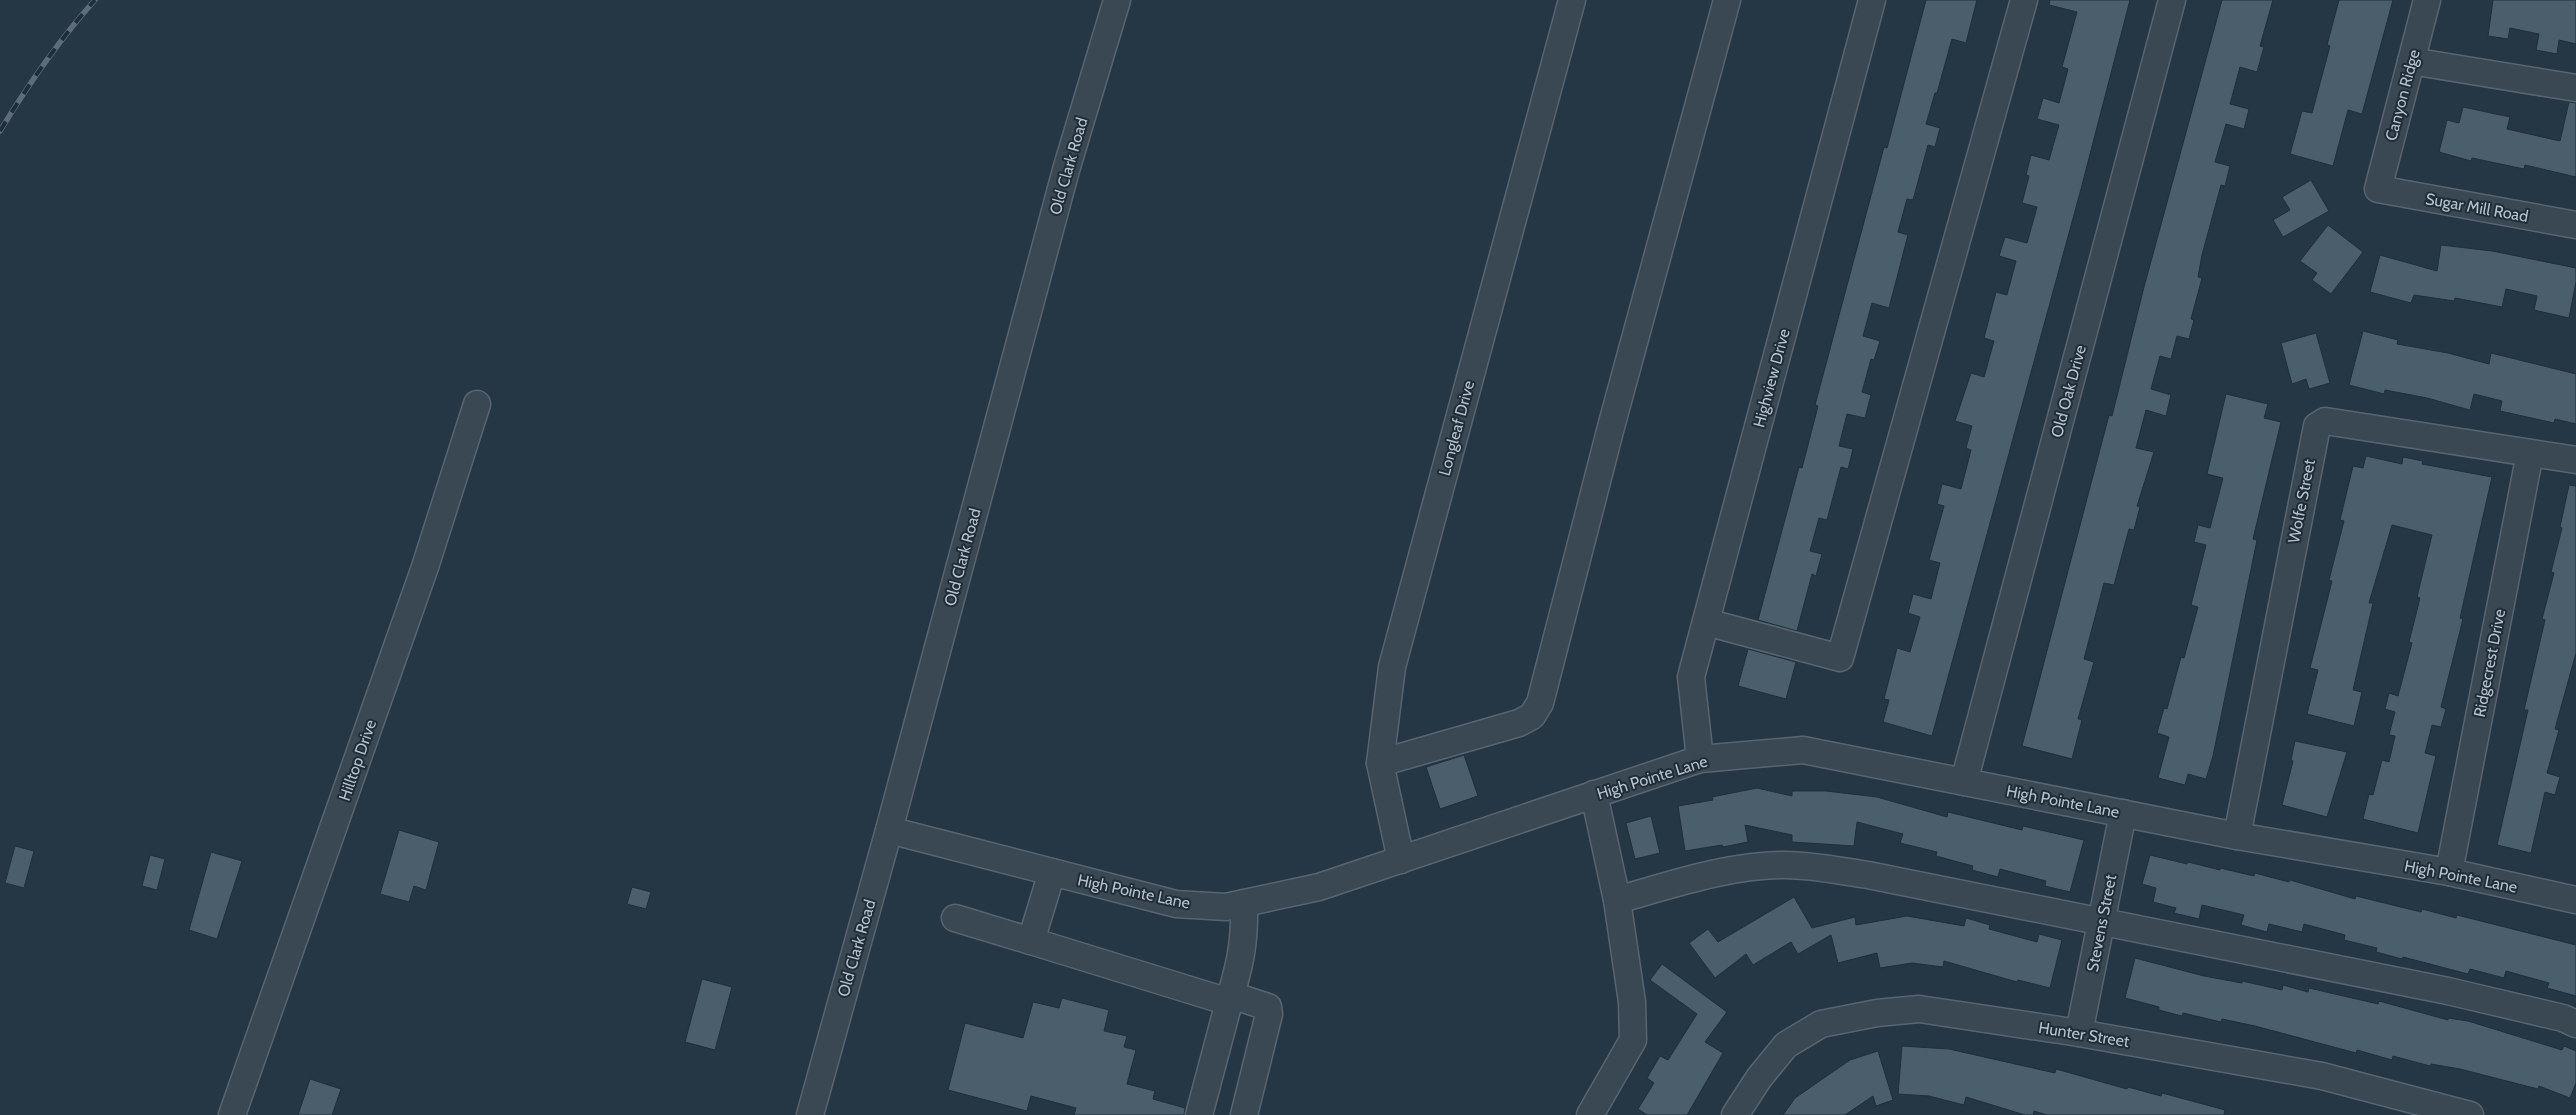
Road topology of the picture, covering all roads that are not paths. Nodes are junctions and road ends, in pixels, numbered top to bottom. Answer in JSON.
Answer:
{"nodes":[{"id":1,"x":1117,"y":0,"type":"edge"},
{"id":2,"x":1572,"y":0,"type":"edge"},
{"id":3,"x":1726,"y":0,"type":"edge"},
{"id":4,"x":1872,"y":0,"type":"edge"},
{"id":5,"x":2024,"y":0,"type":"edge"},
{"id":6,"x":2172,"y":0,"type":"edge"},
{"id":7,"x":2427,"y":0,"type":"edge"},
{"id":8,"x":2411,"y":61,"type":"junction"},
{"id":9,"x":2576,"y":88,"type":"edge"},
{"id":10,"x":2378,"y":189,"type":"joint"},
{"id":11,"x":2576,"y":225,"type":"edge"},
{"id":12,"x":477,"y":404,"type":"dead end"},
{"id":13,"x":2530,"y":453,"type":"junction"},
{"id":14,"x":2576,"y":460,"type":"edge"},
{"id":15,"x":1706,"y":622,"type":"junction"},
{"id":16,"x":1700,"y":758,"type":"junction"},
{"id":17,"x":1380,"y":763,"type":"junction"},
{"id":18,"x":1964,"y":782,"type":"junction"},
{"id":19,"x":1594,"y":794,"type":"junction"},
{"id":20,"x":2123,"y":813,"type":"junction"},
{"id":21,"x":889,"y":830,"type":"junction"},
{"id":22,"x":2237,"y":836,"type":"junction"},
{"id":23,"x":1401,"y":860,"type":"junction"},
{"id":24,"x":1052,"y":872,"type":"junction"},
{"id":25,"x":2449,"y":872,"type":"junction"},
{"id":26,"x":1617,"y":900,"type":"junction"},
{"id":27,"x":2576,"y":900,"type":"edge"},
{"id":28,"x":1244,"y":903,"type":"junction"},
{"id":29,"x":955,"y":918,"type":"dead end"},
{"id":30,"x":2101,"y":923,"type":"junction"},
{"id":31,"x":1031,"y":942,"type":"junction"},
{"id":32,"x":1230,"y":999,"type":"junction"},
{"id":33,"x":2576,"y":1024,"type":"edge"},
{"id":34,"x":2079,"y":1033,"type":"junction"},
{"id":35,"x":232,"y":1115,"type":"edge"},
{"id":36,"x":810,"y":1115,"type":"edge"},
{"id":37,"x":1199,"y":1115,"type":"edge"},
{"id":38,"x":1244,"y":1115,"type":"edge"},
{"id":39,"x":1590,"y":1115,"type":"edge"},
{"id":40,"x":1735,"y":1115,"type":"edge"},
{"id":41,"x":2470,"y":1115,"type":"edge"}],
"edges":[{"from":1,"to":21,"type":"street","name":"Old Clark Road"},
{"from":2,"to":17,"type":"street","name":"Longleaf Drive"},
{"from":3,"to":17,"type":"street"},
{"from":4,"to":15,"type":"street","name":"Highview Drive"},
{"from":5,"to":15,"type":"street"},
{"from":6,"to":18,"type":"street","name":"Old Oak Drive"},
{"from":7,"to":8,"type":"street","name":"Canyon Ridge"},
{"from":8,"to":9,"type":"street"},
{"from":8,"to":10,"type":"street","name":"Canyon Ridge"},
{"from":10,"to":11,"type":"street","name":"Sugar Mill Road"},
{"from":12,"to":35,"type":"street","name":"Hilltop Drive"},
{"from":13,"to":14,"type":"street","name":"Wolfe Street"},
{"from":13,"to":22,"type":"street","name":"Wolfe Street"},
{"from":13,"to":25,"type":"street","name":"Ridgecrest Drive"},
{"from":15,"to":16,"type":"street","name":"Highview Drive"},
{"from":16,"to":18,"type":"street","name":"High Pointe Lane"},
{"from":16,"to":19,"type":"street","name":"High Pointe Lane"},
{"from":17,"to":23,"type":"street","name":"Longleaf Drive"},
{"from":18,"to":20,"type":"street","name":"High Pointe Lane"},
{"from":19,"to":23,"type":"street","name":"High Pointe Lane"},
{"from":19,"to":26,"type":"street"},
{"from":20,"to":22,"type":"street","name":"High Pointe Lane"},
{"from":20,"to":30,"type":"street","name":"Stevens Street"},
{"from":21,"to":24,"type":"street","name":"High Pointe Lane"},
{"from":21,"to":36,"type":"street","name":"Old Clark Road"},
{"from":22,"to":25,"type":"street","name":"High Pointe Lane"},
{"from":23,"to":28,"type":"street","name":"High Pointe Lane"},
{"from":24,"to":28,"type":"street","name":"High Pointe Lane"},
{"from":24,"to":31,"type":"street"},
{"from":25,"to":27,"type":"street","name":"High Pointe Lane"},
{"from":26,"to":30,"type":"street"},
{"from":26,"to":39,"type":"street"},
{"from":28,"to":32,"type":"street"},
{"from":29,"to":31,"type":"street"},
{"from":30,"to":33,"type":"street"},
{"from":30,"to":34,"type":"street","name":"Stevens Street"},
{"from":31,"to":32,"type":"street"},
{"from":32,"to":37,"type":"street"},
{"from":32,"to":38,"type":"street"},
{"from":34,"to":40,"type":"street","name":"Hunter Street"},
{"from":34,"to":41,"type":"street","name":"Hunter Street"}]}
